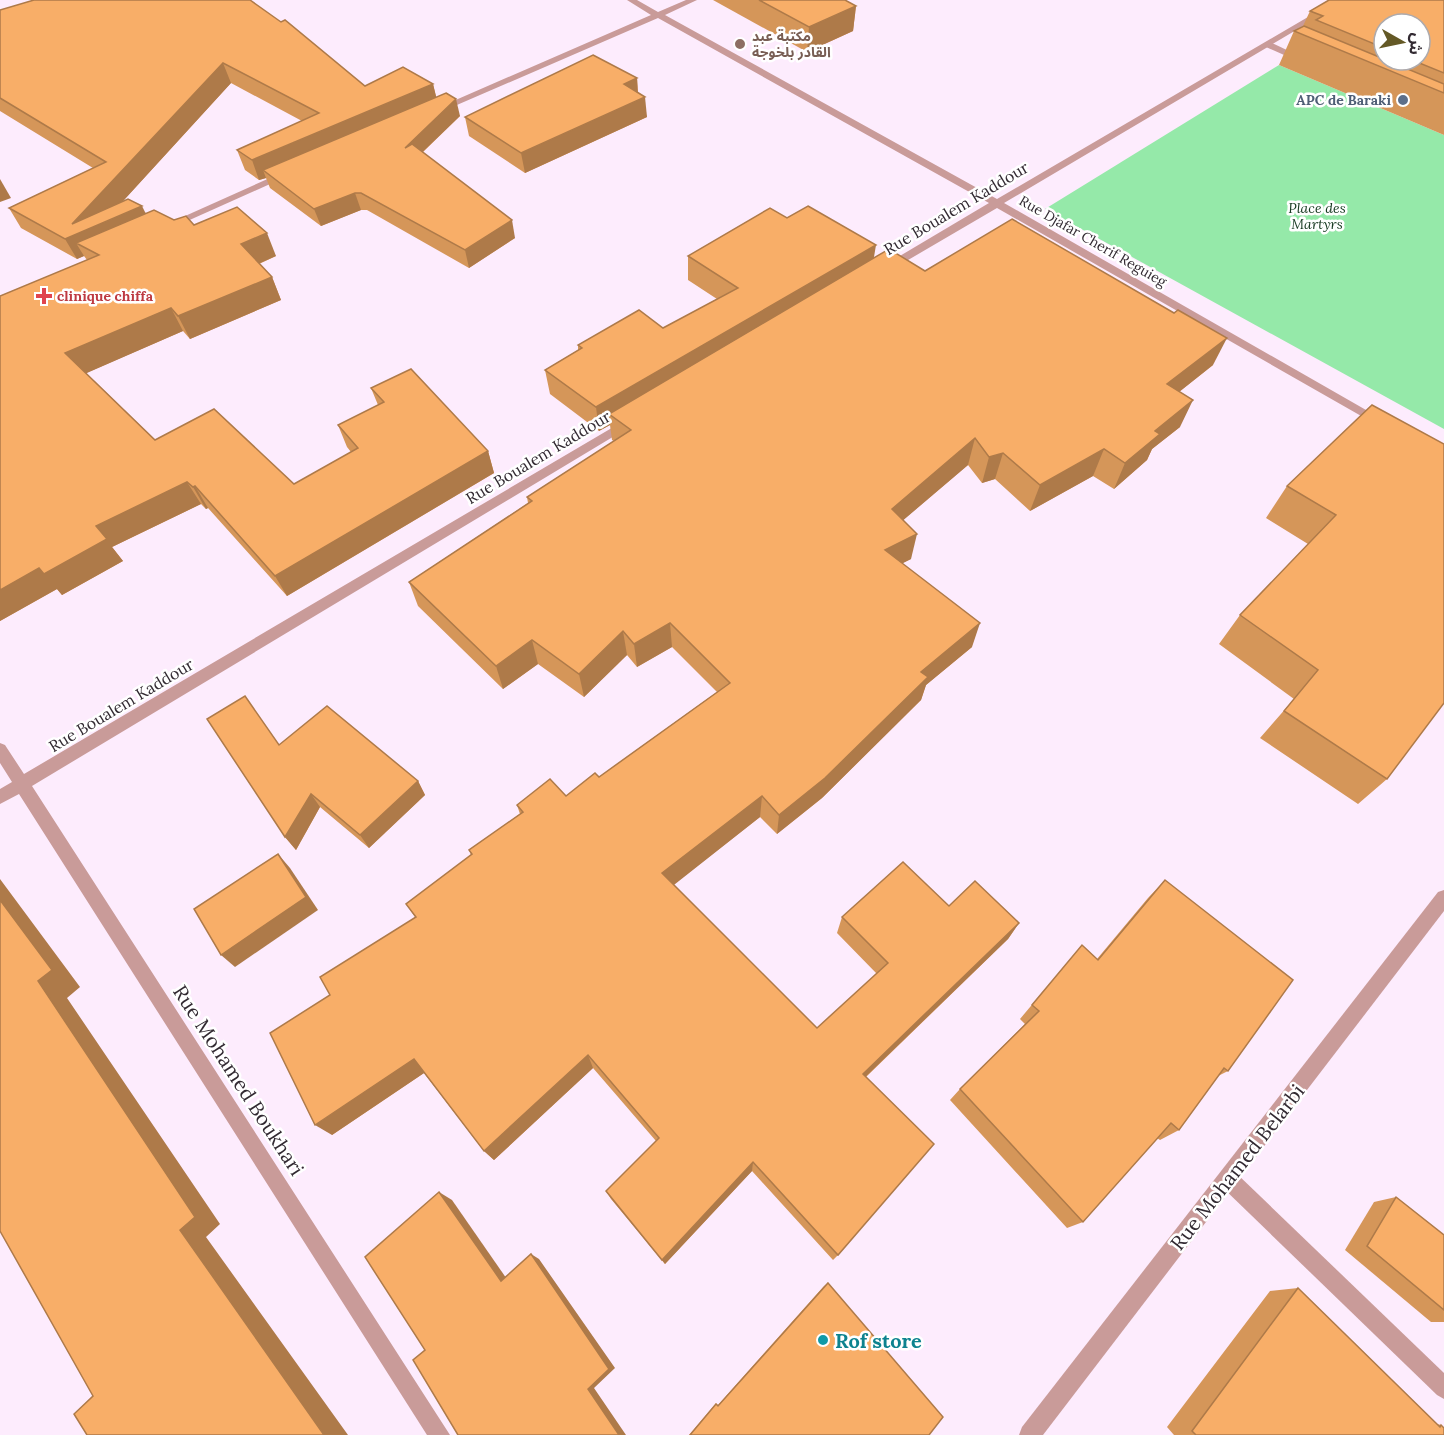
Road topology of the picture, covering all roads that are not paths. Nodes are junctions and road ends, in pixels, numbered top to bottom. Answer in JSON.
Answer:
{"nodes":[{"id":1,"x":631,"y":0,"type":"edge"},
{"id":2,"x":693,"y":0,"type":"edge"},
{"id":3,"x":1342,"y":0,"type":"edge"},
{"id":4,"x":658,"y":15,"type":"junction"},
{"id":5,"x":1269,"y":45,"type":"junction"},
{"id":6,"x":1316,"y":66,"type":"edge"},
{"id":7,"x":428,"y":114,"type":"edge"},
{"id":8,"x":296,"y":171,"type":"edge"},
{"id":9,"x":996,"y":203,"type":"junction"},
{"id":10,"x":165,"y":227,"type":"edge"},
{"id":11,"x":873,"y":276,"type":"edge"},
{"id":12,"x":638,"y":417,"type":"edge"},
{"id":13,"x":1392,"y":428,"type":"edge"},
{"id":14,"x":0,"y":750,"type":"edge"},
{"id":15,"x":22,"y":783,"type":"junction"},
{"id":16,"x":0,"y":797,"type":"edge"},
{"id":17,"x":1444,"y":898,"type":"edge"},
{"id":18,"x":1227,"y":1179,"type":"junction"},
{"id":19,"x":1444,"y":1388,"type":"edge"},
{"id":20,"x":439,"y":1435,"type":"edge"},
{"id":21,"x":1030,"y":1435,"type":"edge"}],
"edges":[{"from":1,"to":4,"type":"street","name":"Rue Djafar Cherif Reguieg"},
{"from":2,"to":4,"type":"street"},
{"from":3,"to":5,"type":"street","name":"Rue Boualem Kaddour"},
{"from":4,"to":7,"type":"street"},
{"from":4,"to":9,"type":"street","name":"Rue Djafar Cherif Reguieg"},
{"from":5,"to":6,"type":"street"},
{"from":5,"to":9,"type":"street","name":"Rue Boualem Kaddour"},
{"from":8,"to":10,"type":"street"},
{"from":9,"to":11,"type":"street","name":"Rue Boualem Kaddour"},
{"from":9,"to":13,"type":"street","name":"Rue Djafar Cherif Reguieg"},
{"from":12,"to":15,"type":"street","name":"Rue Boualem Kaddour"},
{"from":14,"to":15,"type":"street","name":"Rue Mohamed Boukhari"},
{"from":15,"to":16,"type":"street","name":"Rue Boualem Kaddour"},
{"from":15,"to":20,"type":"street","name":"Rue Mohamed Boukhari"},
{"from":17,"to":18,"type":"street","name":"Rue Mohamed Belarbi"},
{"from":18,"to":19,"type":"street"},
{"from":18,"to":21,"type":"street","name":"Rue Mohamed Belarbi"}]}
